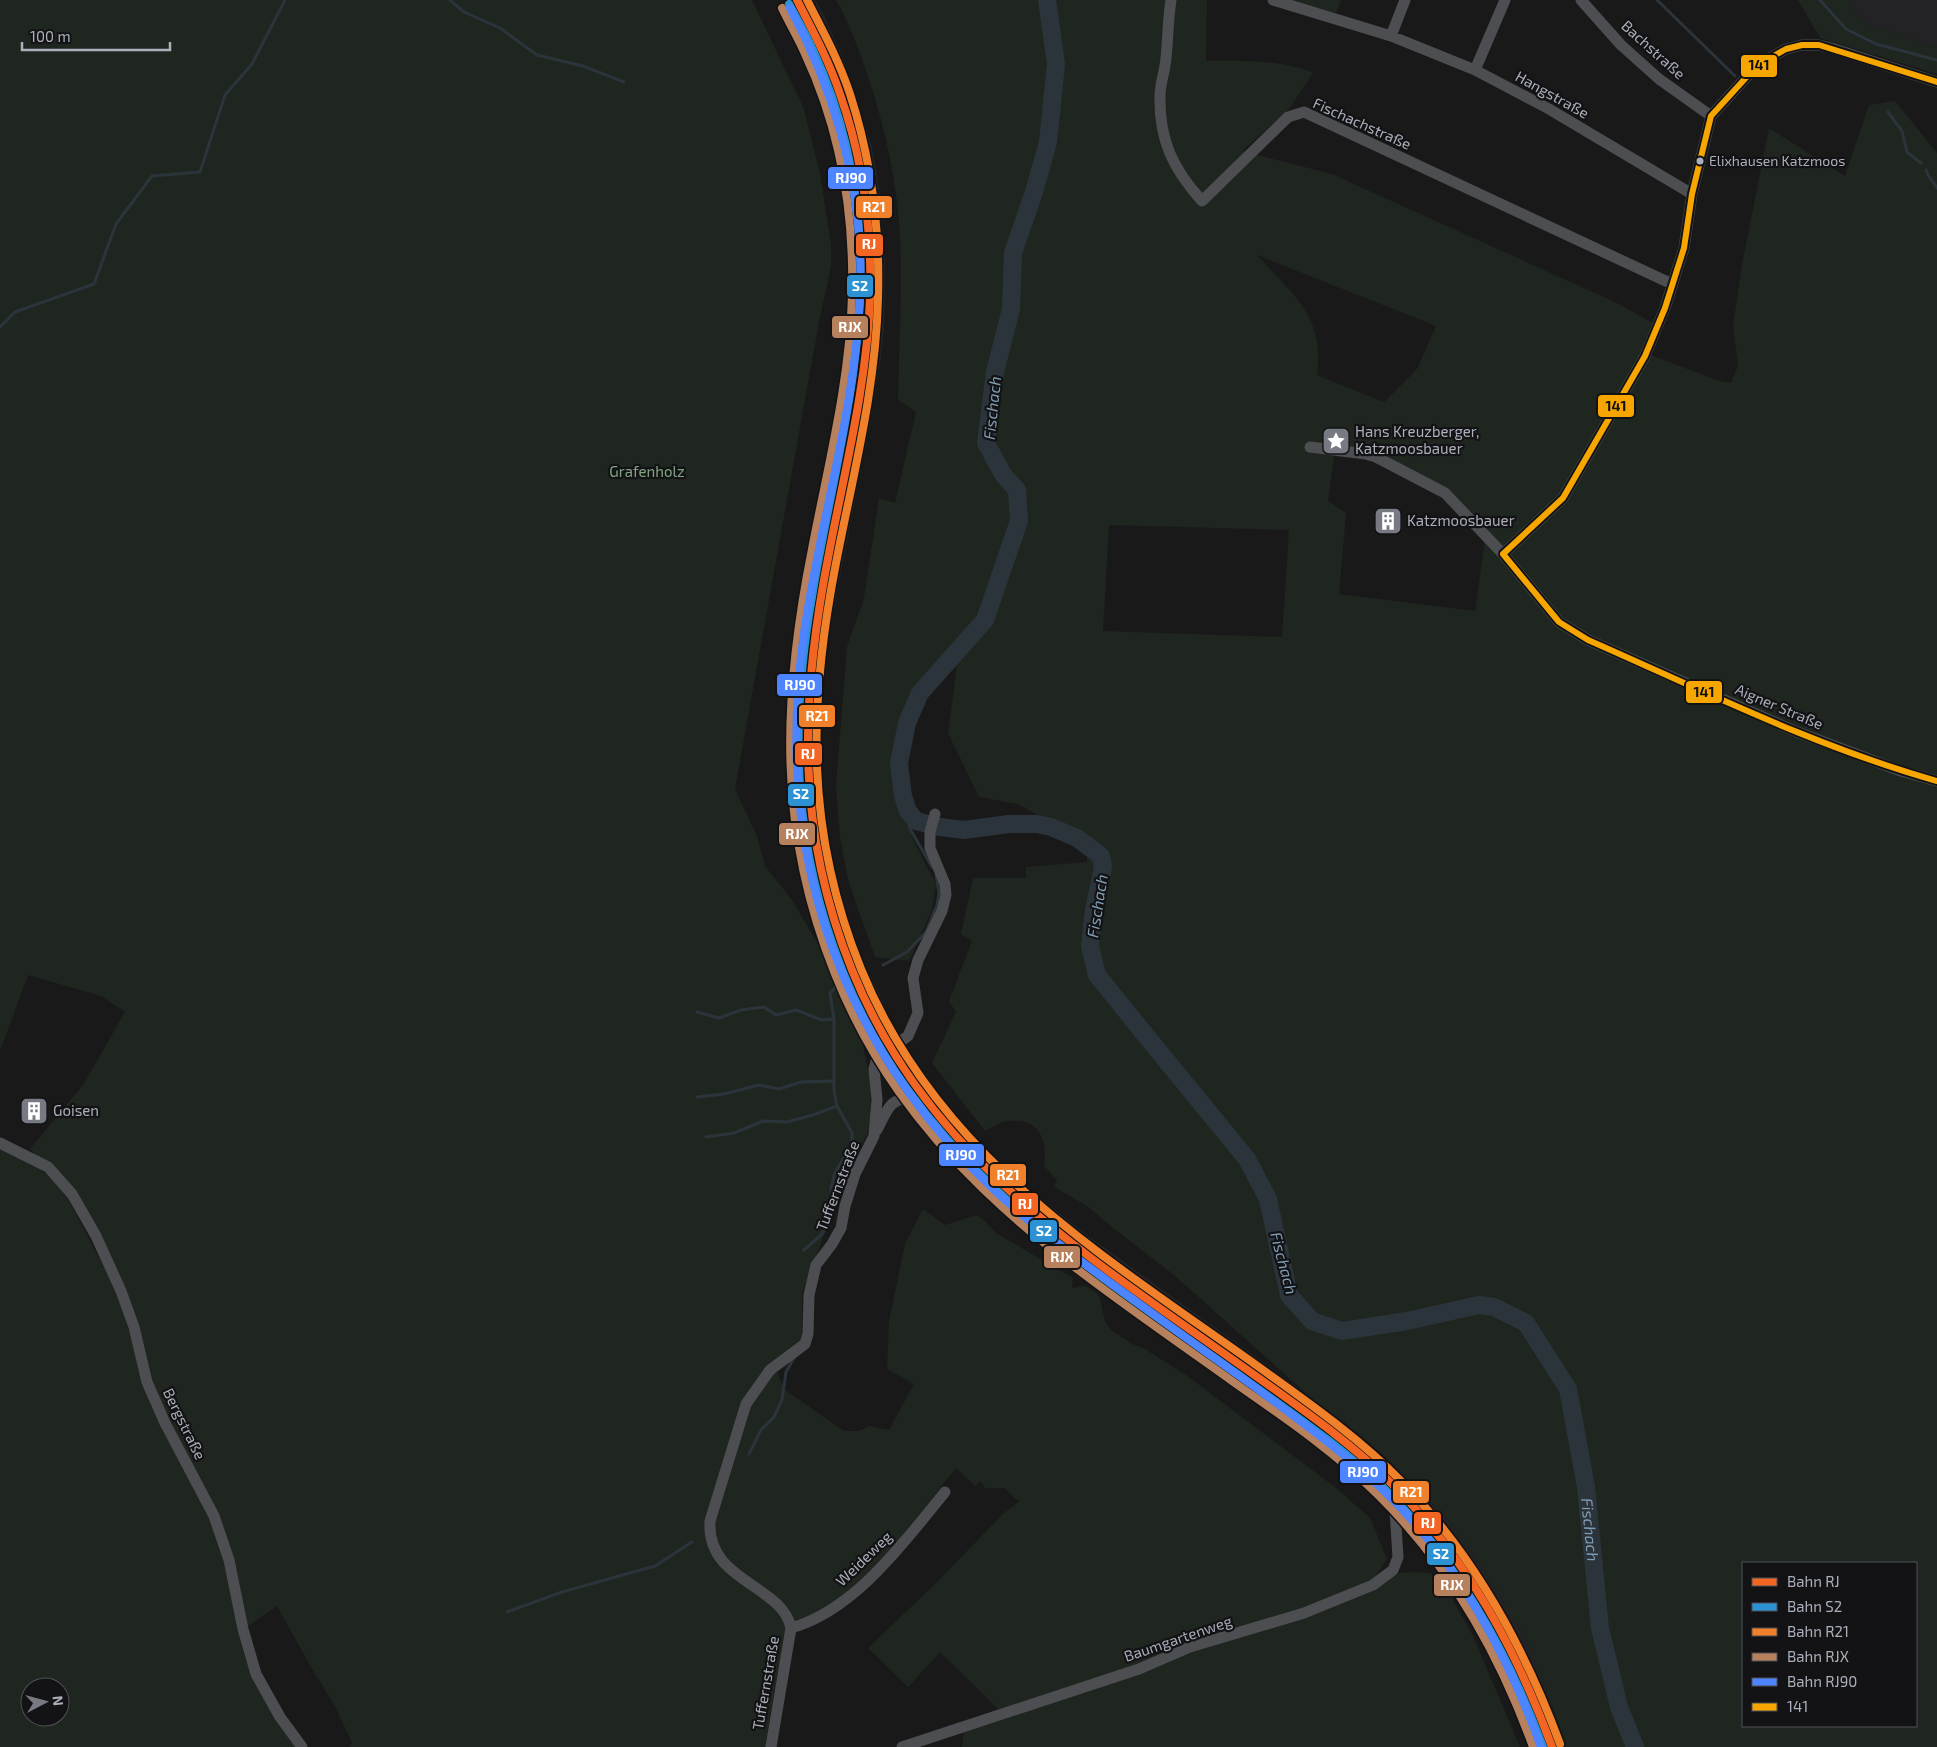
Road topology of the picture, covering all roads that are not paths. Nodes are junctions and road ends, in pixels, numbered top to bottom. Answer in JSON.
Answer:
{"nodes":[{"id":1,"x":1171,"y":0,"type":"edge"},
{"id":2,"x":1273,"y":0,"type":"edge"},
{"id":3,"x":1405,"y":0,"type":"edge"},
{"id":4,"x":1505,"y":0,"type":"edge"},
{"id":5,"x":1581,"y":0,"type":"edge"},
{"id":6,"x":1391,"y":36,"type":"junction"},
{"id":7,"x":1475,"y":70,"type":"junction"},
{"id":8,"x":1937,"y":82,"type":"edge"},
{"id":9,"x":1710,"y":116,"type":"junction"},
{"id":10,"x":1692,"y":194,"type":"junction"},
{"id":11,"x":1672,"y":284,"type":"junction"},
{"id":12,"x":1310,"y":447,"type":"dead end"},
{"id":13,"x":1502,"y":554,"type":"junction"},
{"id":14,"x":1937,"y":781,"type":"edge"},
{"id":15,"x":935,"y":814,"type":"dead end"},
{"id":16,"x":912,"y":1100,"type":"dead end"},
{"id":17,"x":874,"y":1136,"type":"junction"},
{"id":18,"x":0,"y":1143,"type":"edge"},
{"id":19,"x":945,"y":1492,"type":"dead end"},
{"id":20,"x":1400,"y":1504,"type":"dead end"},
{"id":21,"x":791,"y":1628,"type":"junction"},
{"id":22,"x":302,"y":1747,"type":"edge"},
{"id":23,"x":771,"y":1747,"type":"edge"},
{"id":24,"x":902,"y":1747,"type":"edge"}],
"edges":[{"from":1,"to":11,"type":"street","name":"Fischachstraße"},
{"from":2,"to":6,"type":"street","name":"Hangstraße"},
{"from":3,"to":6,"type":"street"},
{"from":4,"to":7,"type":"street"},
{"from":5,"to":9,"type":"street","name":"Bachstraße"},
{"from":6,"to":7,"type":"street","name":"Hangstraße"},
{"from":7,"to":10,"type":"street","name":"Hangstraße"},
{"from":8,"to":9,"type":"street"},
{"from":9,"to":10,"type":"street"},
{"from":10,"to":11,"type":"street"},
{"from":11,"to":13,"type":"street"},
{"from":12,"to":13,"type":"street","name":"Aigner Straße"},
{"from":13,"to":14,"type":"street","name":"Aigner Straße"},
{"from":15,"to":17,"type":"street","name":"Tuffernstraße"},
{"from":16,"to":17,"type":"street"},
{"from":17,"to":21,"type":"street","name":"Tuffernstraße"},
{"from":18,"to":22,"type":"street","name":"Bergstraße"},
{"from":19,"to":21,"type":"street","name":"Weideweg"},
{"from":20,"to":24,"type":"street","name":"Baumgartenweg"},
{"from":21,"to":23,"type":"street","name":"Tuffernstraße"}]}
